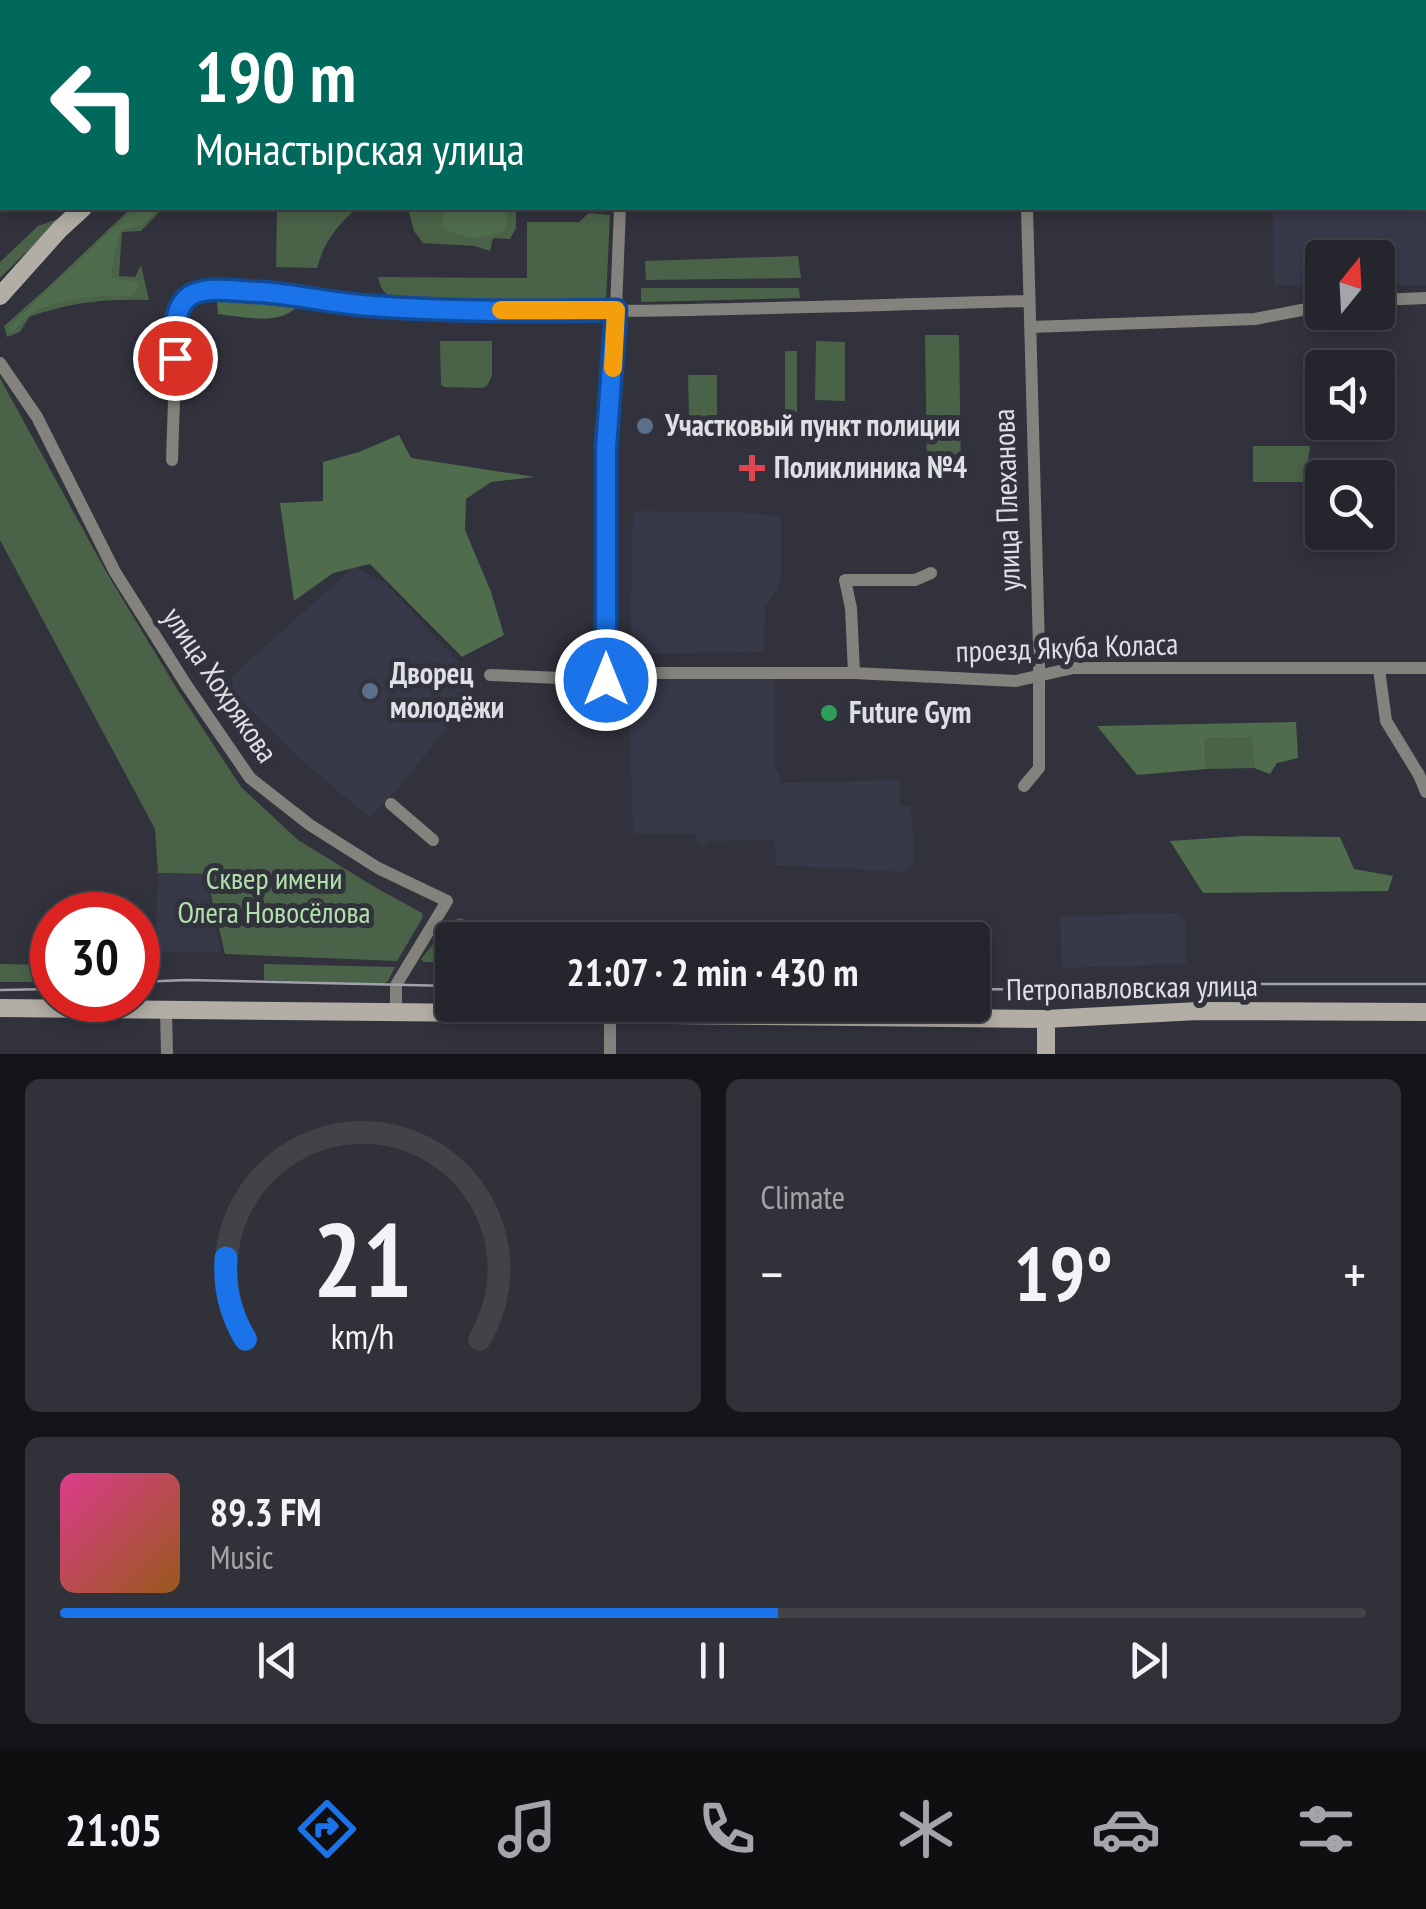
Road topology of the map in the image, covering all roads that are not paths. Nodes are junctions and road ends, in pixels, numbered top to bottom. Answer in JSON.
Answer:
{"nodes":[{"id":1,"x":81,"y":210,"type":"edge"},
{"id":2,"x":620,"y":210,"type":"edge"},
{"id":3,"x":1027,"y":210,"type":"edge"},
{"id":4,"x":0,"y":296,"type":"edge"},
{"id":5,"x":1426,"y":298,"type":"edge"},
{"id":6,"x":1395,"y":299,"type":"edge"},
{"id":7,"x":1029,"y":301,"type":"junction"},
{"id":8,"x":1305,"y":309,"type":"edge"},
{"id":9,"x":616,"y":310,"type":"junction"},
{"id":10,"x":1031,"y":327,"type":"junction"},
{"id":11,"x":0,"y":364,"type":"edge"},
{"id":12,"x":172,"y":460,"type":"dead end"},
{"id":13,"x":932,"y":573,"type":"dead end"},
{"id":14,"x":606,"y":658,"type":"junction"},
{"id":15,"x":1426,"y":668,"type":"edge"},
{"id":16,"x":1380,"y":669,"type":"junction"},
{"id":17,"x":854,"y":673,"type":"junction"},
{"id":18,"x":490,"y":675,"type":"dead end"},
{"id":19,"x":1039,"y":676,"type":"junction"},
{"id":20,"x":1024,"y":786,"type":"dead end"},
{"id":21,"x":1426,"y":792,"type":"edge"},
{"id":22,"x":391,"y":804,"type":"dead end"},
{"id":23,"x":433,"y":840,"type":"dead end"},
{"id":24,"x":0,"y":1008,"type":"edge"},
{"id":25,"x":166,"y":1010,"type":"junction"},
{"id":26,"x":396,"y":1012,"type":"junction"},
{"id":27,"x":435,"y":1012,"type":"edge"},
{"id":28,"x":1426,"y":1012,"type":"edge"},
{"id":29,"x":990,"y":1018,"type":"edge"},
{"id":30,"x":1046,"y":1019,"type":"junction"},
{"id":31,"x":610,"y":1022,"type":"edge"},
{"id":32,"x":167,"y":1054,"type":"edge"},
{"id":33,"x":610,"y":1054,"type":"edge"},
{"id":34,"x":1046,"y":1054,"type":"edge"}],
"edges":[{"from":1,"to":4,"type":"street"},
{"from":2,"to":9,"type":"street"},
{"from":3,"to":7,"type":"street","name":"улица Плеханова"},
{"from":5,"to":6,"type":"street"},
{"from":7,"to":9,"type":"street"},
{"from":7,"to":10,"type":"street","name":"улица Плеханова"},
{"from":8,"to":10,"type":"street"},
{"from":9,"to":12,"type":"street"},
{"from":9,"to":14,"type":"street"},
{"from":10,"to":19,"type":"street","name":"улица Плеханова"},
{"from":11,"to":26,"type":"street","name":"улица Хохрякова"},
{"from":13,"to":17,"type":"street"},
{"from":14,"to":17,"type":"street","name":"проезд Якуба Коласа"},
{"from":14,"to":18,"type":"street"},
{"from":15,"to":16,"type":"street","name":"проезд Якуба Коласа"},
{"from":16,"to":19,"type":"street","name":"проезд Якуба Коласа"},
{"from":16,"to":21,"type":"street"},
{"from":17,"to":19,"type":"street","name":"проезд Якуба Коласа"},
{"from":19,"to":20,"type":"street","name":"улица Плеханова"},
{"from":22,"to":23,"type":"street"},
{"from":24,"to":25,"type":"street","name":"Петропавловская улица"},
{"from":25,"to":26,"type":"street","name":"Петропавловская улица"},
{"from":25,"to":32,"type":"street"},
{"from":26,"to":27,"type":"street","name":"Петропавловская улица"},
{"from":28,"to":30,"type":"street","name":"Петропавловская улица"},
{"from":29,"to":30,"type":"street","name":"Петропавловская улица"},
{"from":30,"to":34,"type":"street"},
{"from":31,"to":33,"type":"street"}]}
